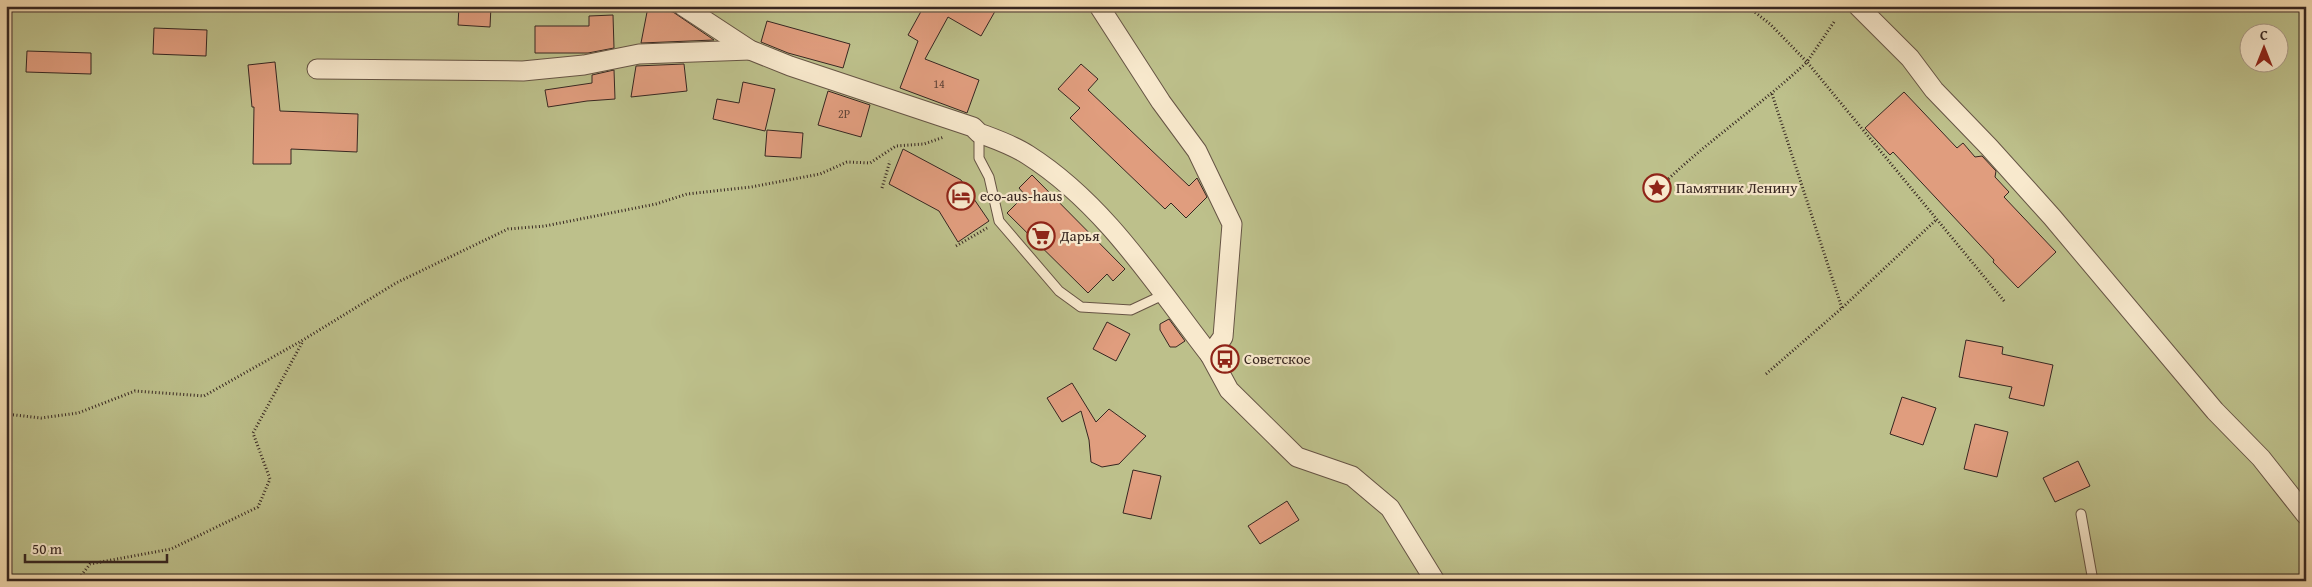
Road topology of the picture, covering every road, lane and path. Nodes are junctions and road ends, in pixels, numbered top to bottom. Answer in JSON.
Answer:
{"nodes":[{"id":1,"x":7,"y":6,"type":"edge"},
{"id":2,"x":683,"y":6,"type":"edge"},
{"id":3,"x":1099,"y":6,"type":"edge"},
{"id":4,"x":1747,"y":6,"type":"edge"},
{"id":5,"x":1858,"y":6,"type":"edge"},
{"id":6,"x":1834,"y":22,"type":"dead end"},
{"id":7,"x":6,"y":29,"type":"edge"},
{"id":8,"x":750,"y":50,"type":"junction"},
{"id":9,"x":1807,"y":62,"type":"junction"},
{"id":10,"x":316,"y":69,"type":"dead end"},
{"id":11,"x":1772,"y":94,"type":"junction"},
{"id":12,"x":976,"y":130,"type":"junction"},
{"id":13,"x":890,"y":161,"type":"dead end"},
{"id":14,"x":1661,"y":186,"type":"dead end"},
{"id":15,"x":882,"y":188,"type":"dead end"},
{"id":16,"x":1936,"y":220,"type":"junction"},
{"id":17,"x":999,"y":221,"type":"junction"},
{"id":18,"x":956,"y":246,"type":"dead end"},
{"id":19,"x":1163,"y":295,"type":"junction"},
{"id":20,"x":2005,"y":302,"type":"dead end"},
{"id":21,"x":1842,"y":308,"type":"junction"},
{"id":22,"x":303,"y":340,"type":"junction"},
{"id":23,"x":1210,"y":355,"type":"junction"},
{"id":24,"x":1766,"y":374,"type":"dead end"},
{"id":25,"x":6,"y":414,"type":"edge"},
{"id":26,"x":2081,"y":514,"type":"dead end"},
{"id":27,"x":2306,"y":515,"type":"edge"},
{"id":28,"x":77,"y":581,"type":"edge"},
{"id":29,"x":1435,"y":581,"type":"edge"},
{"id":30,"x":2093,"y":581,"type":"edge"}],
"edges":[{"from":1,"to":7,"type":"path"},
{"from":2,"to":8,"type":"street"},
{"from":3,"to":23,"type":"street"},
{"from":4,"to":9,"type":"path"},
{"from":5,"to":27,"type":"street"},
{"from":6,"to":9,"type":"path"},
{"from":8,"to":10,"type":"street"},
{"from":8,"to":12,"type":"street"},
{"from":9,"to":11,"type":"path"},
{"from":9,"to":16,"type":"path"},
{"from":11,"to":14,"type":"path"},
{"from":11,"to":21,"type":"path"},
{"from":12,"to":17,"type":"lane"},
{"from":12,"to":19,"type":"street"},
{"from":12,"to":22,"type":"path"},
{"from":13,"to":15,"type":"path"},
{"from":16,"to":20,"type":"path"},
{"from":16,"to":21,"type":"path"},
{"from":17,"to":18,"type":"path"},
{"from":17,"to":19,"type":"lane"},
{"from":19,"to":23,"type":"street"},
{"from":21,"to":24,"type":"path"},
{"from":22,"to":25,"type":"path"},
{"from":22,"to":28,"type":"path"},
{"from":23,"to":29,"type":"street"},
{"from":26,"to":30,"type":"lane"}]}
